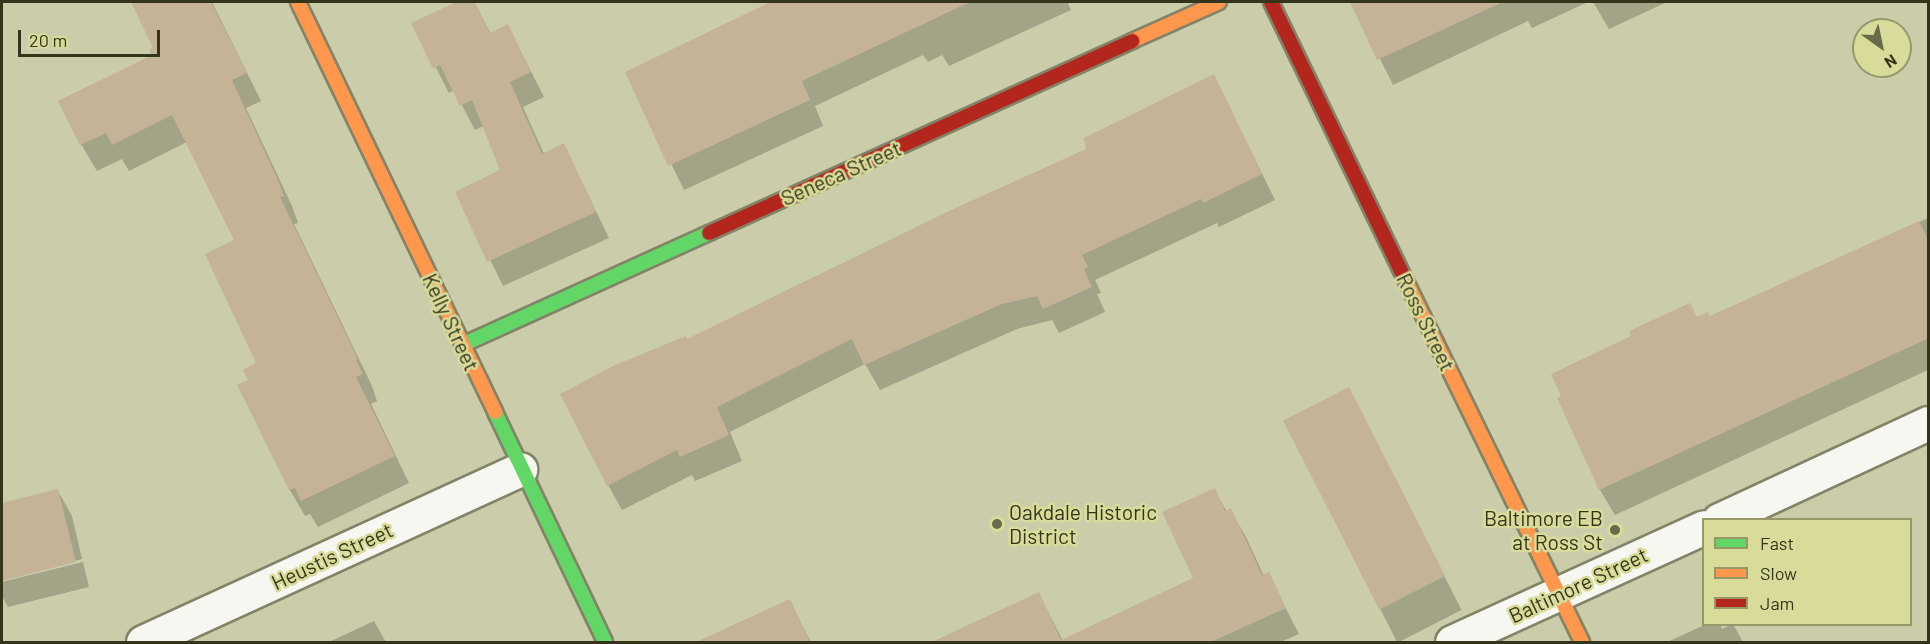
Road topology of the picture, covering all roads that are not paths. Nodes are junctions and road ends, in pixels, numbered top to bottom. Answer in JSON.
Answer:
{"nodes":[{"id":1,"x":298,"y":2,"type":"edge"},
{"id":2,"x":1220,"y":2,"type":"edge"},
{"id":3,"x":1271,"y":2,"type":"edge"},
{"id":4,"x":462,"y":345,"type":"junction"},
{"id":5,"x":1929,"y":423,"type":"edge"},
{"id":6,"x":520,"y":469,"type":"junction"},
{"id":7,"x":1721,"y":518,"type":"edge"},
{"id":8,"x":1702,"y":528,"type":"edge"},
{"id":9,"x":1558,"y":594,"type":"junction"},
{"id":10,"x":142,"y":642,"type":"edge"},
{"id":11,"x":605,"y":642,"type":"edge"},
{"id":12,"x":1452,"y":642,"type":"edge"},
{"id":13,"x":1582,"y":642,"type":"edge"}],
"edges":[{"from":1,"to":4,"type":"street","name":"Kelly Street"},
{"from":2,"to":4,"type":"street","name":"Seneca Street"},
{"from":3,"to":9,"type":"street","name":"Ross Street"},
{"from":4,"to":6,"type":"street","name":"Kelly Street"},
{"from":5,"to":7,"type":"street"},
{"from":6,"to":10,"type":"street","name":"Heustis Street"},
{"from":6,"to":11,"type":"street","name":"Kelly Street"},
{"from":8,"to":9,"type":"street","name":"Baltimore Street"},
{"from":9,"to":12,"type":"street","name":"Baltimore Street"},
{"from":9,"to":13,"type":"street","name":"Ross Street"}]}
